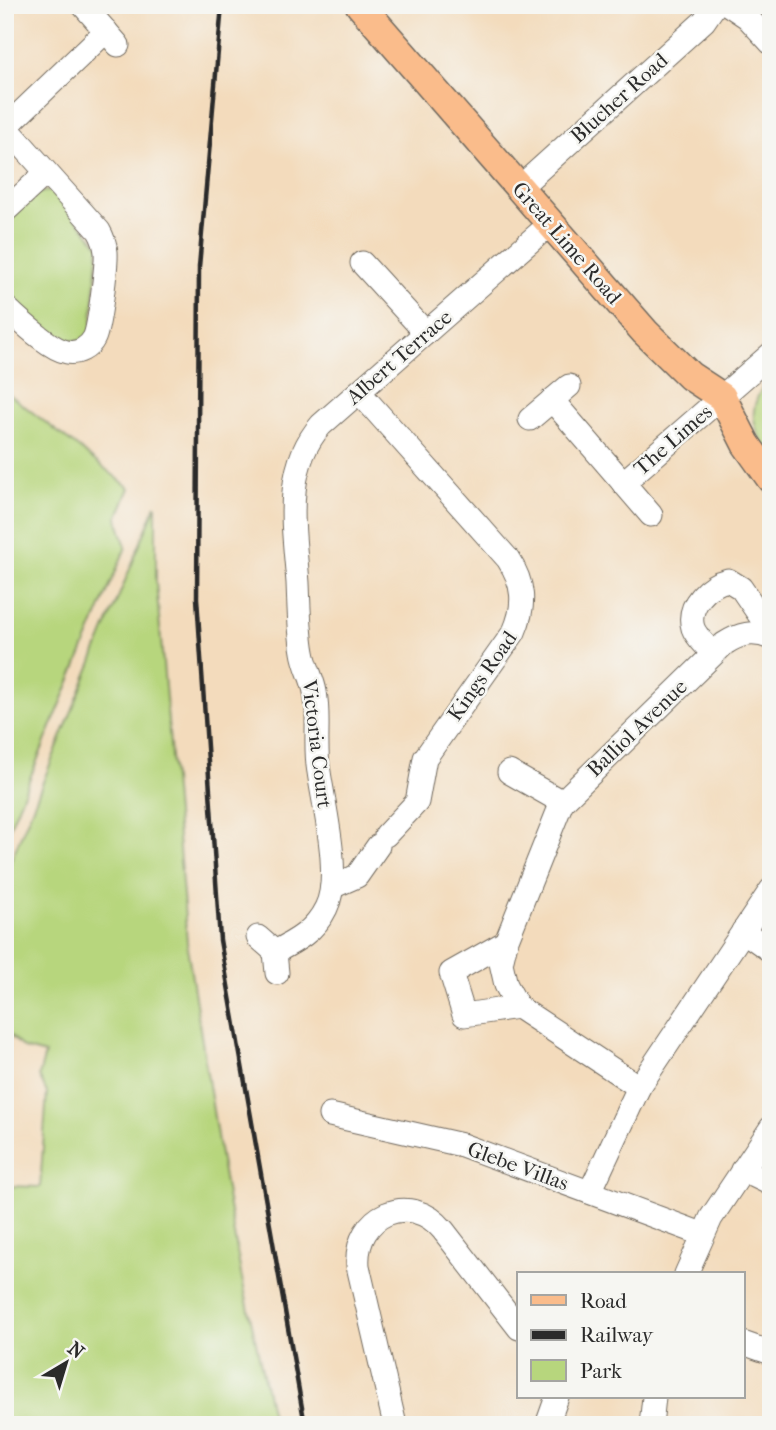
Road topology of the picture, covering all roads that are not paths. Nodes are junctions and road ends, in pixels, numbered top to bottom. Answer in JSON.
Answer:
{"nodes":[{"id":1,"x":83,"y":5,"type":"edge"},
{"id":2,"x":360,"y":5,"type":"edge"},
{"id":3,"x":715,"y":5,"type":"edge"},
{"id":4,"x":729,"y":5,"type":"edge"},
{"id":5,"x":771,"y":43,"type":"edge"},
{"id":6,"x":6,"y":127,"type":"edge"},
{"id":7,"x":46,"y":173,"type":"junction"},
{"id":8,"x":519,"y":188,"type":"junction"},
{"id":9,"x":5,"y":211,"type":"edge"},
{"id":10,"x":551,"y":223,"type":"junction"},
{"id":11,"x":362,"y":263,"type":"dead end"},
{"id":12,"x":5,"y":307,"type":"edge"},
{"id":13,"x":426,"y":333,"type":"junction"},
{"id":14,"x":771,"y":354,"type":"edge"},
{"id":15,"x":359,"y":392,"type":"junction"},
{"id":16,"x":722,"y":397,"type":"junction"},
{"id":17,"x":530,"y":419,"type":"dead end"},
{"id":18,"x":771,"y":479,"type":"edge"},
{"id":19,"x":623,"y":483,"type":"junction"},
{"id":20,"x":651,"y":515,"type":"dead end"},
{"id":21,"x":293,"y":517,"type":"joint"},
{"id":22,"x":771,"y":632,"type":"edge"},
{"id":23,"x":771,"y":638,"type":"edge"},
{"id":24,"x":713,"y":654,"type":"junction"},
{"id":25,"x":509,"y":772,"type":"dead end"},
{"id":26,"x":562,"y":802,"type":"junction"},
{"id":27,"x":332,"y":887,"type":"junction"},
{"id":28,"x":766,"y":897,"type":"edge"},
{"id":29,"x":743,"y":931,"type":"junction"},
{"id":30,"x":506,"y":942,"type":"junction"},
{"id":31,"x":771,"y":951,"type":"edge"},
{"id":32,"x":270,"y":954,"type":"dead end"},
{"id":33,"x":518,"y":1007,"type":"junction"},
{"id":34,"x":639,"y":1087,"type":"junction"},
{"id":35,"x":330,"y":1115,"type":"dead end"},
{"id":36,"x":771,"y":1128,"type":"edge"},
{"id":37,"x":742,"y":1170,"type":"junction"},
{"id":38,"x":771,"y":1184,"type":"edge"},
{"id":39,"x":590,"y":1192,"type":"junction"},
{"id":40,"x":702,"y":1234,"type":"junction"},
{"id":41,"x":687,"y":1272,"type":"edge"},
{"id":42,"x":517,"y":1325,"type":"edge"},
{"id":43,"x":744,"y":1343,"type":"edge"},
{"id":44,"x":771,"y":1353,"type":"edge"},
{"id":45,"x":557,"y":1398,"type":"edge"},
{"id":46,"x":654,"y":1398,"type":"edge"},
{"id":47,"x":396,"y":1425,"type":"edge"},
{"id":48,"x":547,"y":1425,"type":"edge"},
{"id":49,"x":651,"y":1425,"type":"edge"}],
"edges":[{"from":1,"to":6,"type":"street"},
{"from":2,"to":8,"type":"main road","name":"Great Lime Road"},
{"from":3,"to":8,"type":"street","name":"Blucher Road"},
{"from":4,"to":5,"type":"street"},
{"from":6,"to":7,"type":"street"},
{"from":7,"to":9,"type":"street"},
{"from":7,"to":12,"type":"street"},
{"from":8,"to":10,"type":"main road","name":"Great Lime Road"},
{"from":10,"to":13,"type":"street","name":"Albert Terrace"},
{"from":10,"to":16,"type":"main road","name":"Great Lime Road"},
{"from":11,"to":13,"type":"street"},
{"from":13,"to":15,"type":"street","name":"Albert Terrace"},
{"from":14,"to":16,"type":"street","name":"The Limes"},
{"from":15,"to":21,"type":"street","name":"Albert Terrace"},
{"from":15,"to":27,"type":"street","name":"Kings Road"},
{"from":16,"to":18,"type":"main road","name":"Great Lime Road"},
{"from":16,"to":19,"type":"street","name":"The Limes"},
{"from":17,"to":19,"type":"street","name":"The Limes"},
{"from":19,"to":20,"type":"street","name":"The Limes"},
{"from":21,"to":27,"type":"street","name":"Victoria Court"},
{"from":22,"to":24,"type":"street"},
{"from":23,"to":24,"type":"street","name":"Balliol Avenue"},
{"from":24,"to":26,"type":"street","name":"Balliol Avenue"},
{"from":25,"to":26,"type":"street"},
{"from":26,"to":30,"type":"street","name":"Balliol Avenue"},
{"from":27,"to":32,"type":"street","name":"Victoria Court"},
{"from":28,"to":29,"type":"street"},
{"from":29,"to":31,"type":"street"},
{"from":29,"to":34,"type":"street"},
{"from":30,"to":33,"type":"street","name":"Balliol Avenue"},
{"from":30,"to":33,"type":"street"},
{"from":33,"to":34,"type":"street"},
{"from":34,"to":39,"type":"street"},
{"from":35,"to":39,"type":"street","name":"Glebe Villas"},
{"from":36,"to":37,"type":"street"},
{"from":37,"to":38,"type":"street"},
{"from":37,"to":40,"type":"street"},
{"from":39,"to":40,"type":"street","name":"Glebe Villas"},
{"from":40,"to":41,"type":"street"},
{"from":42,"to":47,"type":"street"},
{"from":43,"to":44,"type":"street"},
{"from":45,"to":48,"type":"street"},
{"from":46,"to":49,"type":"street"}]}
